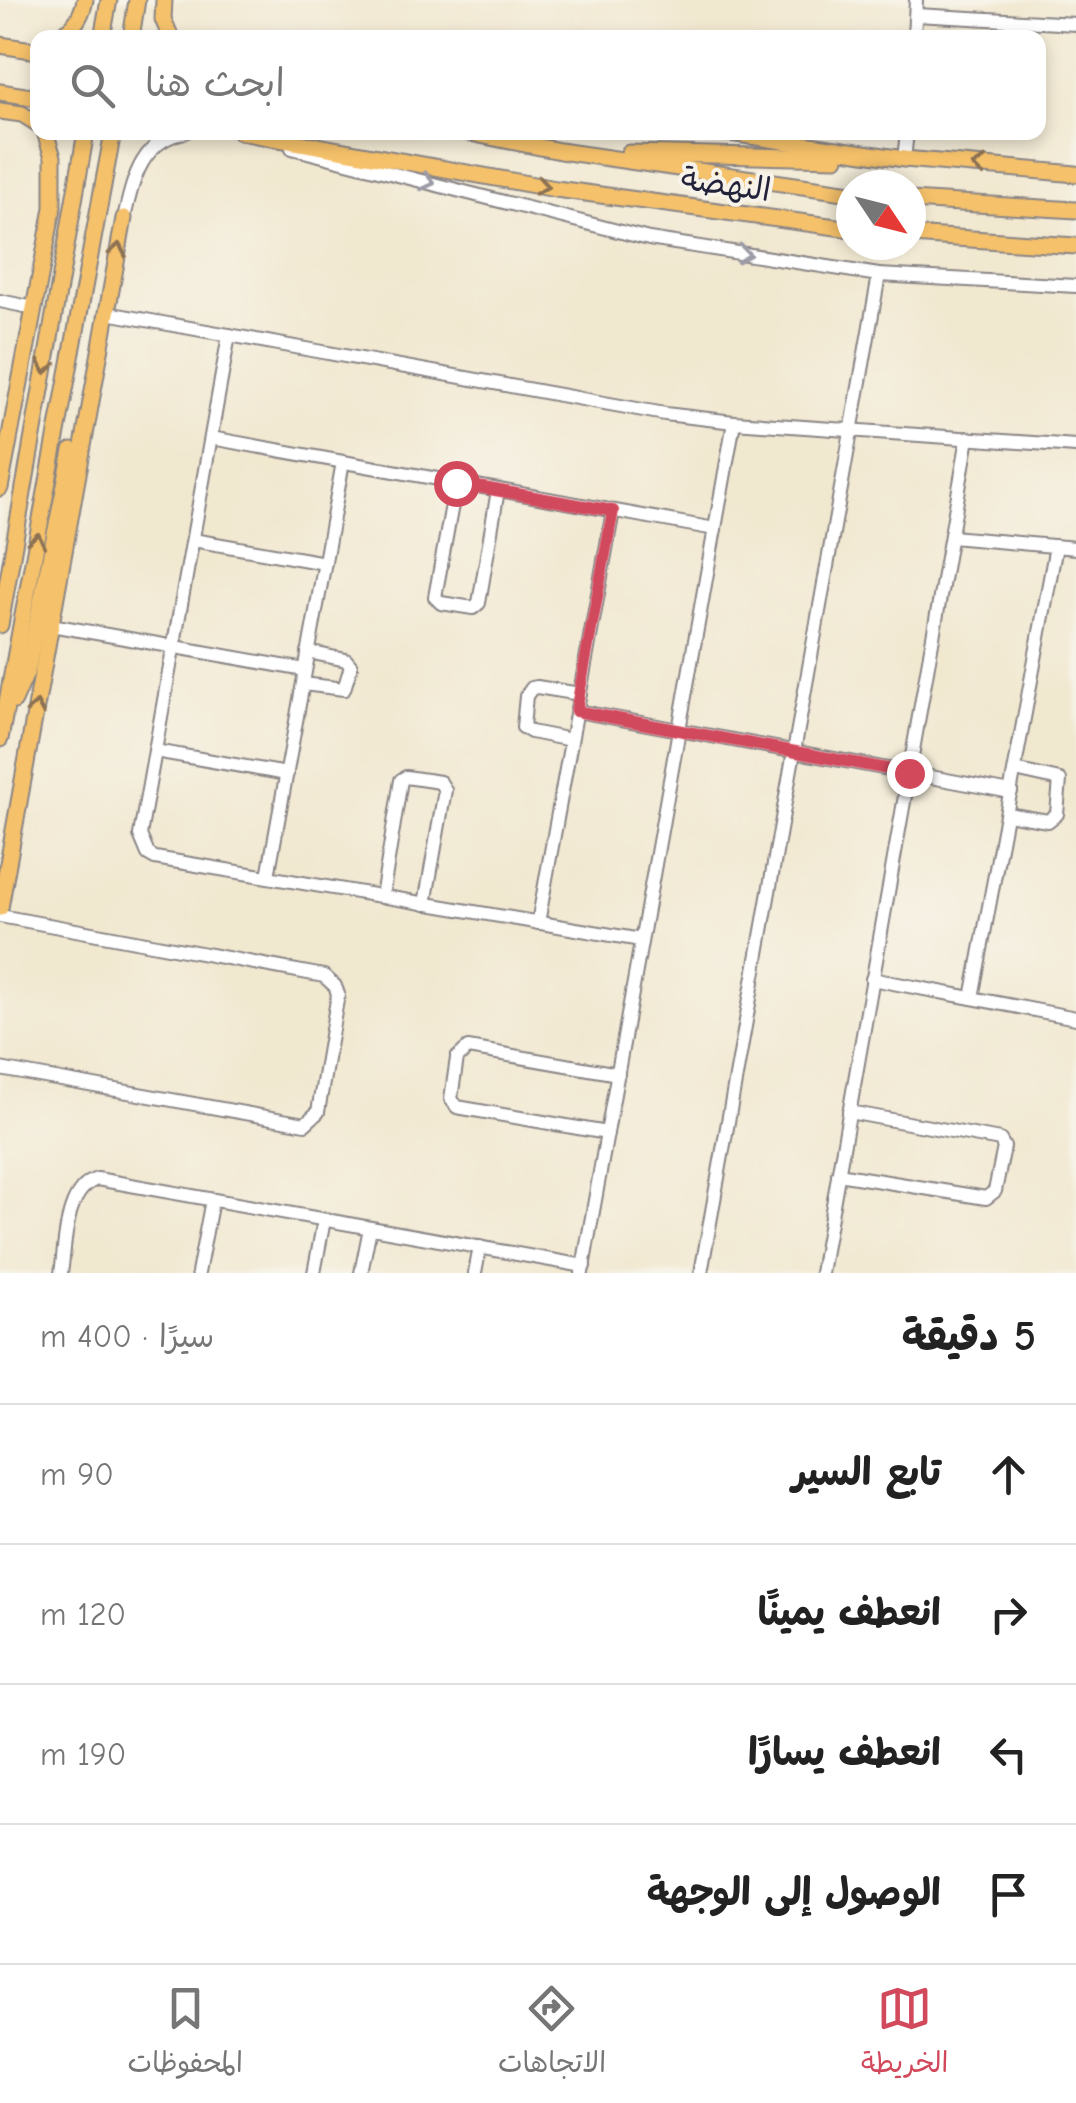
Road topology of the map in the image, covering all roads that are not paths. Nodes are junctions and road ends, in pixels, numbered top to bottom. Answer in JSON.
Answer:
{"nodes":[{"id":1,"x":85,"y":0,"type":"edge"},
{"id":2,"x":109,"y":0,"type":"edge"},
{"id":3,"x":138,"y":0,"type":"edge"},
{"id":4,"x":164,"y":0,"type":"edge"},
{"id":5,"x":916,"y":7,"type":"edge"},
{"id":6,"x":1076,"y":24,"type":"edge"},
{"id":7,"x":70,"y":30,"type":"edge"},
{"id":8,"x":103,"y":30,"type":"edge"},
{"id":9,"x":132,"y":30,"type":"edge"},
{"id":10,"x":168,"y":30,"type":"edge"},
{"id":11,"x":30,"y":41,"type":"edge"},
{"id":12,"x":2,"y":45,"type":"edge"},
{"id":13,"x":30,"y":50,"type":"edge"},
{"id":14,"x":0,"y":92,"type":"edge"},
{"id":15,"x":30,"y":97,"type":"edge"},
{"id":16,"x":0,"y":111,"type":"edge"},
{"id":17,"x":30,"y":119,"type":"edge"},
{"id":18,"x":48,"y":140,"type":"edge"},
{"id":19,"x":85,"y":140,"type":"edge"},
{"id":20,"x":113,"y":140,"type":"edge"},
{"id":21,"x":164,"y":140,"type":"edge"},
{"id":22,"x":262,"y":140,"type":"edge"},
{"id":23,"x":284,"y":140,"type":"edge"},
{"id":24,"x":506,"y":140,"type":"edge"},
{"id":25,"x":775,"y":140,"type":"edge"},
{"id":26,"x":905,"y":140,"type":"edge"},
{"id":27,"x":560,"y":151,"type":"junction"},
{"id":28,"x":904,"y":160,"type":"junction"},
{"id":29,"x":1076,"y":174,"type":"edge"},
{"id":30,"x":836,"y":191,"type":"edge"},
{"id":31,"x":76,"y":197,"type":"junction"},
{"id":32,"x":926,"y":201,"type":"edge"},
{"id":33,"x":1076,"y":210,"type":"edge"},
{"id":34,"x":124,"y":218,"type":"joint"},
{"id":35,"x":836,"y":227,"type":"edge"},
{"id":36,"x":926,"y":237,"type":"edge"},
{"id":37,"x":48,"y":238,"type":"junction"},
{"id":38,"x":1076,"y":246,"type":"edge"},
{"id":39,"x":878,"y":275,"type":"junction"},
{"id":40,"x":1076,"y":286,"type":"edge"},
{"id":41,"x":0,"y":302,"type":"edge"},
{"id":42,"x":34,"y":308,"type":"junction"},
{"id":43,"x":107,"y":313,"type":"junction"},
{"id":44,"x":230,"y":335,"type":"junction"},
{"id":45,"x":98,"y":358,"type":"junction"},
{"id":46,"x":734,"y":422,"type":"junction"},
{"id":47,"x":851,"y":430,"type":"junction"},
{"id":48,"x":211,"y":438,"type":"junction"},
{"id":49,"x":968,"y":438,"type":"junction"},
{"id":50,"x":1076,"y":446,"type":"edge"},
{"id":51,"x":344,"y":462,"type":"junction"},
{"id":52,"x":456,"y":483,"type":"junction"},
{"id":53,"x":0,"y":488,"type":"edge"},
{"id":54,"x":498,"y":490,"type":"junction"},
{"id":55,"x":613,"y":511,"type":"junction"},
{"id":56,"x":714,"y":530,"type":"junction"},
{"id":57,"x":951,"y":538,"type":"junction"},
{"id":58,"x":192,"y":540,"type":"junction"},
{"id":59,"x":1056,"y":546,"type":"junction"},
{"id":60,"x":1076,"y":548,"type":"edge"},
{"id":61,"x":325,"y":563,"type":"junction"},
{"id":62,"x":0,"y":625,"type":"edge"},
{"id":63,"x":50,"y":626,"type":"junction"},
{"id":64,"x":173,"y":646,"type":"junction"},
{"id":65,"x":308,"y":652,"type":"junction"},
{"id":66,"x":304,"y":677,"type":"junction"},
{"id":67,"x":580,"y":694,"type":"junction"},
{"id":68,"x":576,"y":711,"type":"junction"},
{"id":69,"x":678,"y":730,"type":"junction"},
{"id":70,"x":1,"y":736,"type":"edge"},
{"id":71,"x":571,"y":740,"type":"junction"},
{"id":72,"x":155,"y":751,"type":"junction"},
{"id":73,"x":794,"y":752,"type":"junction"},
{"id":74,"x":1015,"y":770,"type":"junction"},
{"id":75,"x":909,"y":773,"type":"junction"},
{"id":76,"x":287,"y":774,"type":"junction"},
{"id":77,"x":1011,"y":792,"type":"junction"},
{"id":78,"x":1006,"y":814,"type":"junction"},
{"id":79,"x":268,"y":876,"type":"junction"},
{"id":80,"x":382,"y":896,"type":"junction"},
{"id":81,"x":425,"y":904,"type":"junction"},
{"id":82,"x":0,"y":908,"type":"edge"},
{"id":83,"x":0,"y":916,"type":"edge"},
{"id":84,"x":538,"y":923,"type":"junction"},
{"id":85,"x":641,"y":940,"type":"junction"},
{"id":86,"x":872,"y":979,"type":"junction"},
{"id":87,"x":972,"y":998,"type":"junction"},
{"id":88,"x":1076,"y":1018,"type":"edge"},
{"id":89,"x":0,"y":1069,"type":"edge"},
{"id":90,"x":618,"y":1074,"type":"junction"},
{"id":91,"x":849,"y":1112,"type":"junction"},
{"id":92,"x":607,"y":1134,"type":"junction"},
{"id":93,"x":838,"y":1174,"type":"junction"},
{"id":94,"x":212,"y":1200,"type":"junction"},
{"id":95,"x":324,"y":1220,"type":"junction"},
{"id":96,"x":370,"y":1228,"type":"junction"},
{"id":97,"x":480,"y":1247,"type":"junction"},
{"id":98,"x":583,"y":1269,"type":"edge"},
{"id":99,"x":61,"y":1273,"type":"edge"},
{"id":100,"x":198,"y":1273,"type":"edge"},
{"id":101,"x":314,"y":1273,"type":"edge"},
{"id":102,"x":361,"y":1273,"type":"edge"},
{"id":103,"x":476,"y":1273,"type":"edge"},
{"id":104,"x":702,"y":1273,"type":"edge"},
{"id":105,"x":821,"y":1273,"type":"edge"}],
"edges":[{"from":1,"to":7,"type":"main road"},
{"from":2,"to":8,"type":"main road"},
{"from":3,"to":9,"type":"main road"},
{"from":4,"to":10,"type":"main road"},
{"from":5,"to":6,"type":"street"},
{"from":11,"to":12,"type":"main road"},
{"from":12,"to":13,"type":"main road"},
{"from":14,"to":15,"type":"main road"},
{"from":16,"to":17,"type":"main road"},
{"from":18,"to":37,"type":"main road"},
{"from":19,"to":31,"type":"main road"},
{"from":70,"to":20,"type":"main road","one_way":true},
{"from":21,"to":34,"type":"street"},
{"from":22,"to":39,"type":"street","one_way":true},
{"from":23,"to":35,"type":"main road","name":"النهضة","one_way":true},
{"from":24,"to":27,"type":"main road","name":"النهضة"},
{"from":25,"to":28,"type":"main road"},
{"from":26,"to":28,"type":"street"},
{"from":27,"to":28,"type":"main road"},
{"from":27,"to":30,"type":"main road","name":"النهضة"},
{"from":29,"to":28,"type":"main road","one_way":true},
{"from":31,"to":37,"type":"main road"},
{"from":31,"to":62,"type":"main road","one_way":true},
{"from":32,"to":33,"type":"main road"},
{"from":43,"to":34,"type":"main road","one_way":true},
{"from":36,"to":38,"type":"main road"},
{"from":37,"to":42,"type":"main road"},
{"from":39,"to":40,"type":"street"},
{"from":39,"to":47,"type":"street"},
{"from":41,"to":42,"type":"street"},
{"from":42,"to":53,"type":"main road"},
{"from":43,"to":44,"type":"street"},
{"from":43,"to":45,"type":"main road"},
{"from":44,"to":46,"type":"street"},
{"from":44,"to":48,"type":"street"},
{"from":45,"to":63,"type":"main road"},
{"from":45,"to":70,"type":"main road"},
{"from":46,"to":47,"type":"street"},
{"from":46,"to":56,"type":"street"},
{"from":47,"to":49,"type":"street"},
{"from":47,"to":73,"type":"street"},
{"from":48,"to":51,"type":"street"},
{"from":48,"to":58,"type":"street"},
{"from":49,"to":50,"type":"street"},
{"from":49,"to":57,"type":"street"},
{"from":51,"to":52,"type":"street"},
{"from":51,"to":61,"type":"street"},
{"from":52,"to":54,"type":"street"},
{"from":52,"to":54,"type":"street"},
{"from":54,"to":55,"type":"street"},
{"from":55,"to":56,"type":"street"},
{"from":55,"to":67,"type":"street"},
{"from":56,"to":69,"type":"street"},
{"from":57,"to":59,"type":"street"},
{"from":57,"to":75,"type":"street"},
{"from":58,"to":61,"type":"street"},
{"from":58,"to":64,"type":"street"},
{"from":59,"to":60,"type":"street"},
{"from":59,"to":74,"type":"street"},
{"from":61,"to":65,"type":"street"},
{"from":63,"to":64,"type":"street"},
{"from":82,"to":63,"type":"main road","one_way":true},
{"from":64,"to":66,"type":"street"},
{"from":64,"to":72,"type":"street"},
{"from":65,"to":66,"type":"street"},
{"from":65,"to":66,"type":"street"},
{"from":66,"to":76,"type":"street"},
{"from":67,"to":68,"type":"street"},
{"from":67,"to":71,"type":"street"},
{"from":68,"to":69,"type":"street"},
{"from":68,"to":71,"type":"street"},
{"from":69,"to":73,"type":"street"},
{"from":69,"to":85,"type":"street"},
{"from":71,"to":84,"type":"street"},
{"from":72,"to":76,"type":"street"},
{"from":72,"to":79,"type":"street"},
{"from":73,"to":75,"type":"street"},
{"from":73,"to":104,"type":"street"},
{"from":74,"to":77,"type":"street"},
{"from":74,"to":78,"type":"street"},
{"from":75,"to":77,"type":"street"},
{"from":75,"to":86,"type":"street"},
{"from":76,"to":79,"type":"street"},
{"from":77,"to":78,"type":"street"},
{"from":78,"to":87,"type":"street"},
{"from":79,"to":80,"type":"street"},
{"from":80,"to":81,"type":"street"},
{"from":80,"to":81,"type":"street"},
{"from":81,"to":84,"type":"street"},
{"from":83,"to":89,"type":"street"},
{"from":84,"to":85,"type":"street"},
{"from":85,"to":90,"type":"street"},
{"from":86,"to":87,"type":"street"},
{"from":86,"to":91,"type":"street"},
{"from":87,"to":88,"type":"street"},
{"from":90,"to":92,"type":"street"},
{"from":90,"to":92,"type":"street"},
{"from":91,"to":93,"type":"street"},
{"from":91,"to":93,"type":"street"},
{"from":92,"to":98,"type":"street"},
{"from":93,"to":105,"type":"street"},
{"from":94,"to":95,"type":"street"},
{"from":94,"to":99,"type":"street"},
{"from":94,"to":100,"type":"street"},
{"from":95,"to":96,"type":"street"},
{"from":95,"to":101,"type":"street"},
{"from":96,"to":97,"type":"street"},
{"from":96,"to":102,"type":"street"},
{"from":97,"to":98,"type":"street"},
{"from":97,"to":103,"type":"street"}]}
